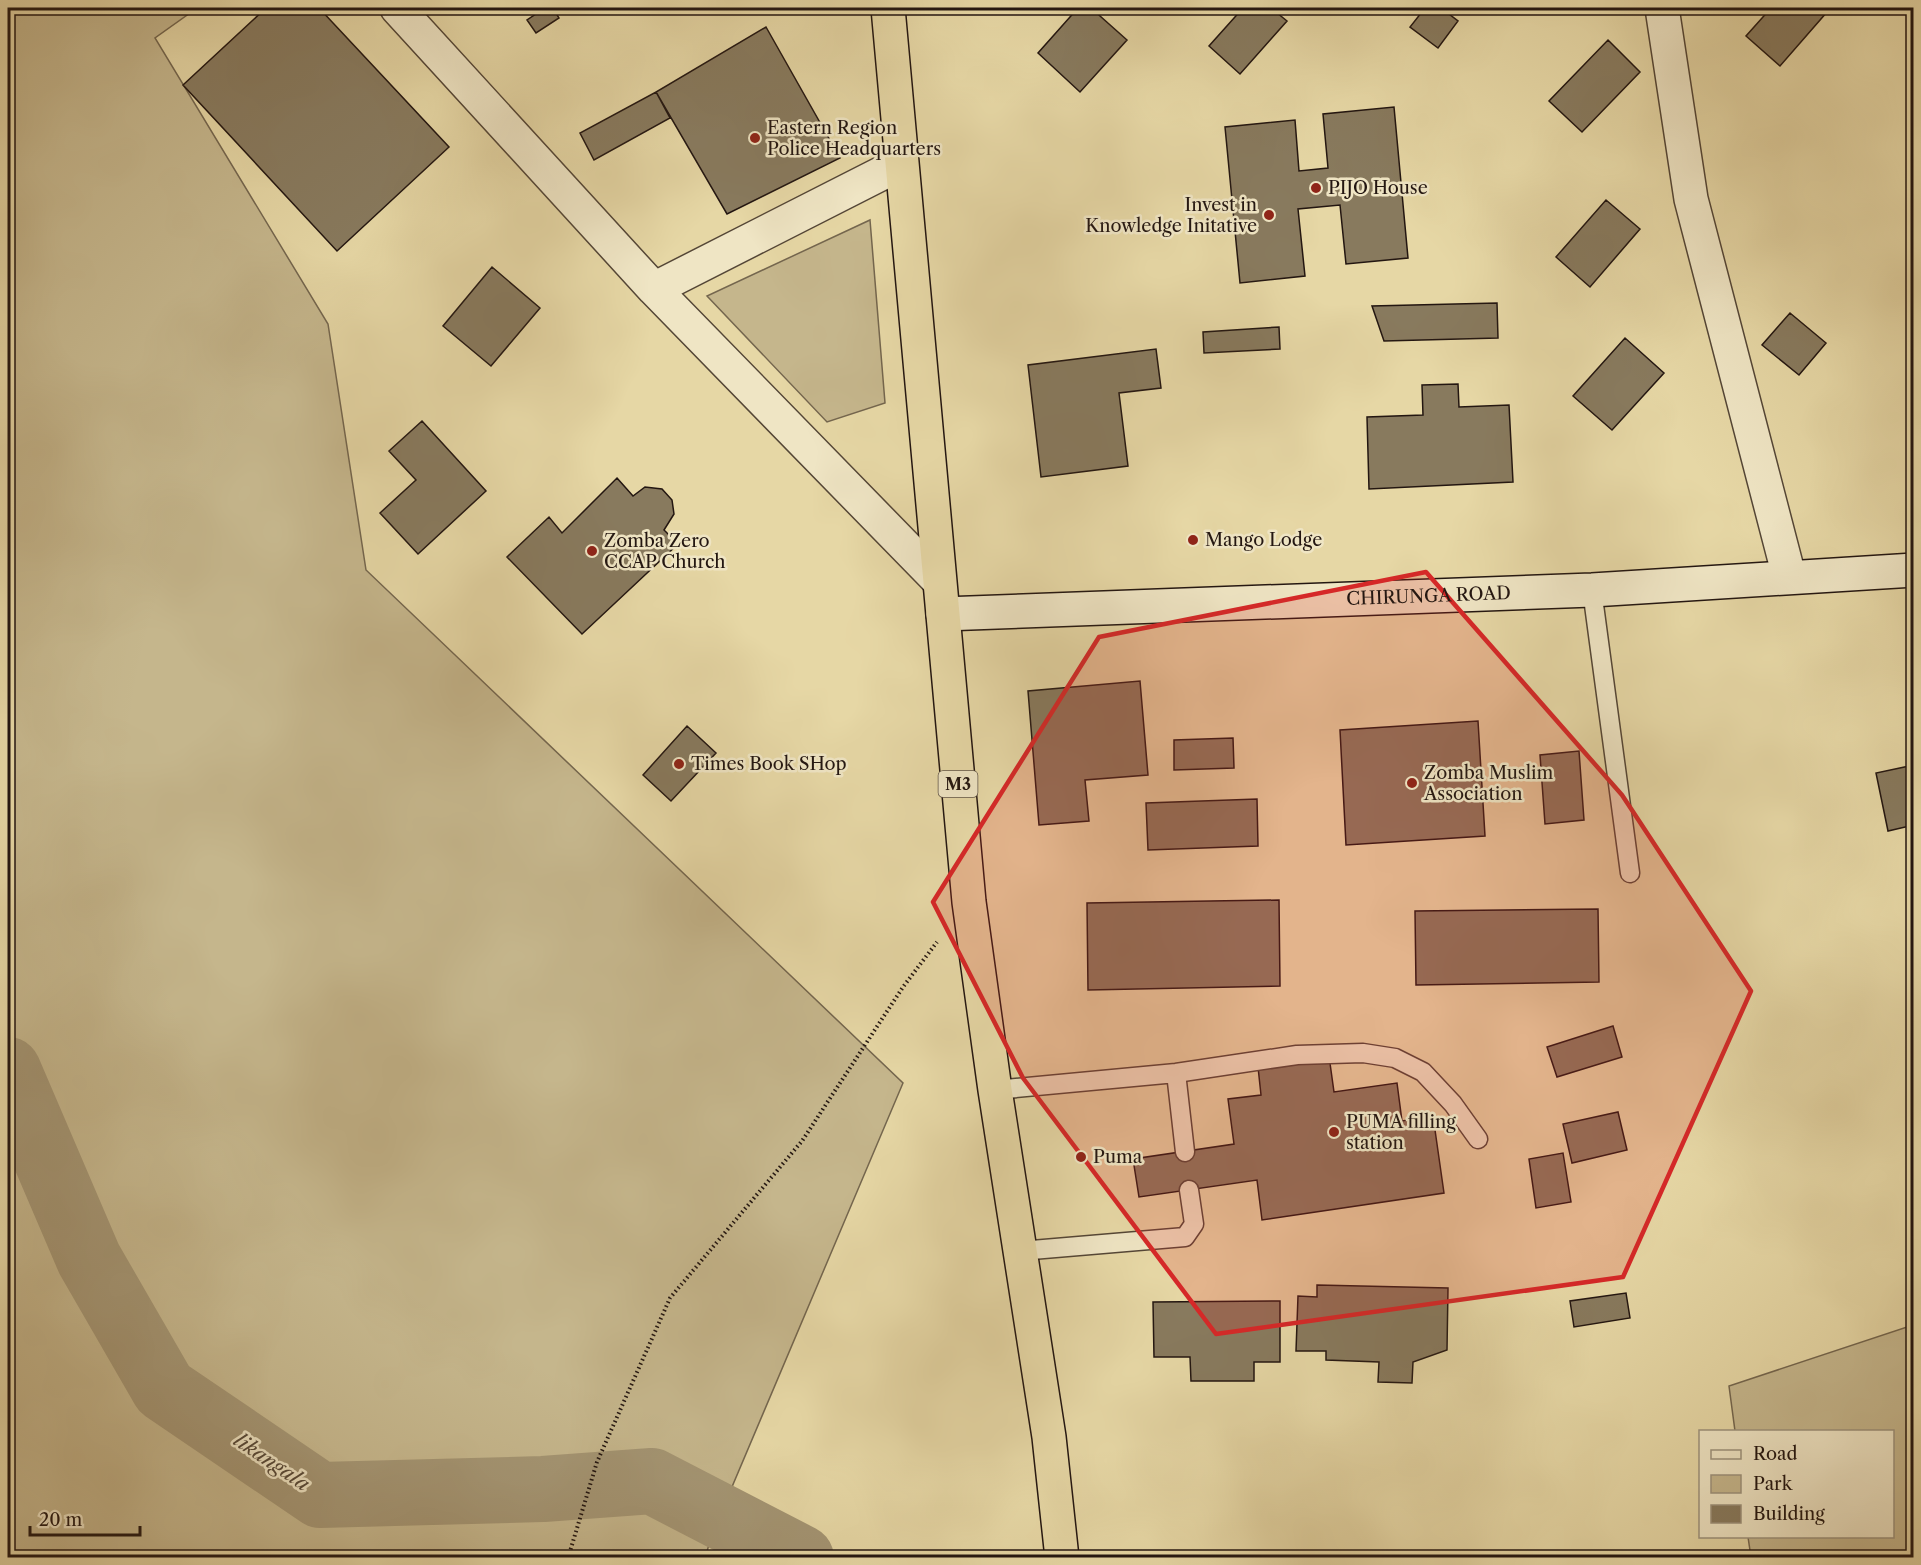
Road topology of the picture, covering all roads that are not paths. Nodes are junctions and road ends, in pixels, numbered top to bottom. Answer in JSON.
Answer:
{"nodes":[{"id":1,"x":397,"y":8,"type":"edge"},
{"id":2,"x":888,"y":8,"type":"edge"},
{"id":3,"x":1662,"y":8,"type":"edge"},
{"id":4,"x":900,"y":164,"type":"junction"},
{"id":5,"x":654,"y":289,"type":"junction"},
{"id":6,"x":1914,"y":570,"type":"edge"},
{"id":7,"x":1789,"y":576,"type":"junction"},
{"id":8,"x":939,"y":581,"type":"junction"},
{"id":9,"x":1592,"y":590,"type":"junction"},
{"id":10,"x":943,"y":614,"type":"junction"},
{"id":11,"x":1630,"y":873,"type":"dead end"},
{"id":12,"x":1176,"y":1073,"type":"junction"},
{"id":13,"x":995,"y":1089,"type":"junction"},
{"id":14,"x":1478,"y":1139,"type":"dead end"},
{"id":15,"x":1185,"y":1152,"type":"dead end"},
{"id":16,"x":1189,"y":1190,"type":"dead end"},
{"id":17,"x":1020,"y":1251,"type":"junction"},
{"id":18,"x":1062,"y":1557,"type":"edge"}],
"edges":[{"from":1,"to":5,"type":"street"},
{"from":2,"to":4,"type":"highway","number":"M3"},
{"from":3,"to":7,"type":"street"},
{"from":4,"to":5,"type":"street"},
{"from":4,"to":8,"type":"highway","number":"M3"},
{"from":5,"to":8,"type":"street"},
{"from":6,"to":7,"type":"street","name":"CHIRUNGA ROAD"},
{"from":7,"to":9,"type":"street","name":"CHIRUNGA ROAD"},
{"from":8,"to":10,"type":"highway","number":"M3"},
{"from":9,"to":10,"type":"street","name":"CHIRUNGA ROAD"},
{"from":9,"to":11,"type":"lane"},
{"from":10,"to":13,"type":"highway","number":"M3"},
{"from":12,"to":13,"type":"lane"},
{"from":12,"to":14,"type":"lane"},
{"from":12,"to":15,"type":"lane"},
{"from":13,"to":17,"type":"highway","number":"M3"},
{"from":16,"to":17,"type":"lane"},
{"from":17,"to":18,"type":"highway","number":"M3"}]}
